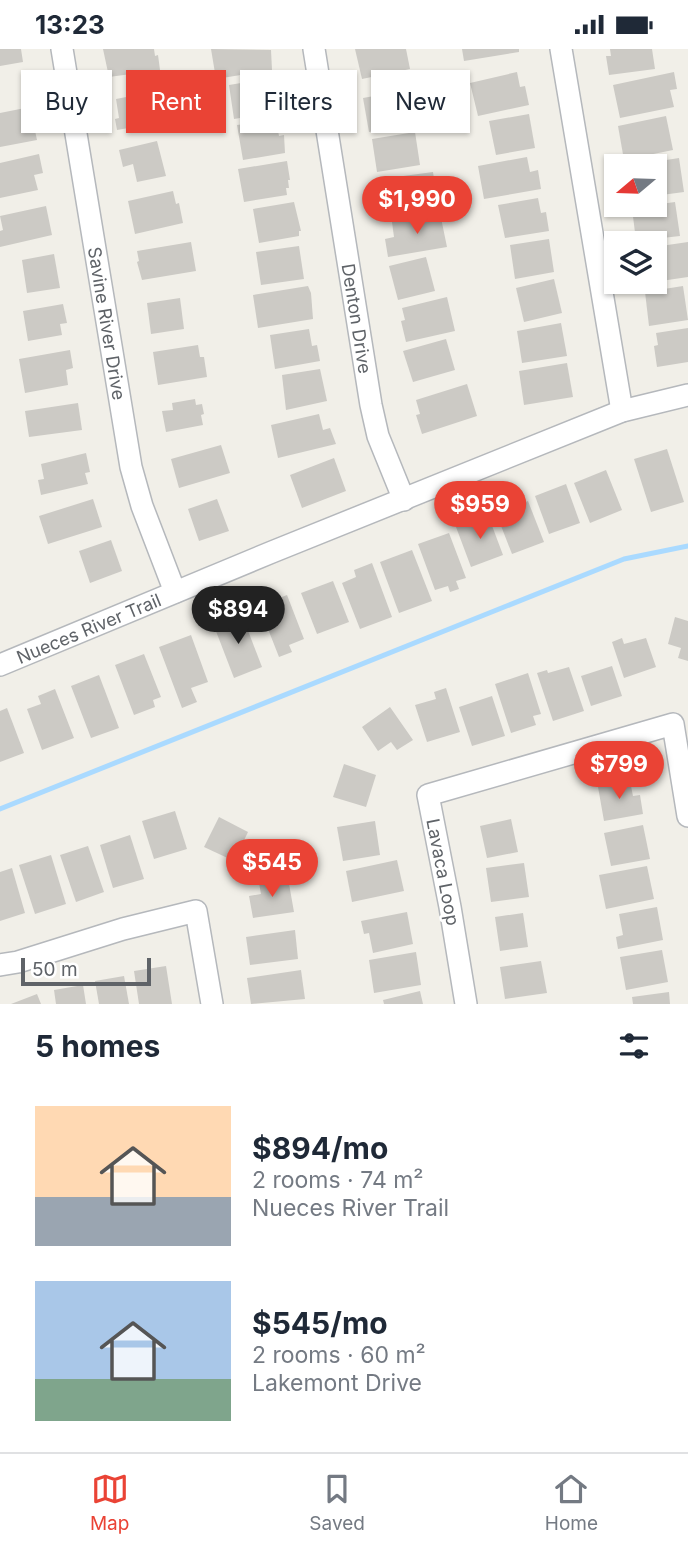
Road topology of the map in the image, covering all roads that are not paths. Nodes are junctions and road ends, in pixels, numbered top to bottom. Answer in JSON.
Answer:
{"nodes":[{"id":1,"x":62,"y":49,"type":"edge"},
{"id":2,"x":314,"y":49,"type":"edge"},
{"id":3,"x":561,"y":49,"type":"edge"},
{"id":4,"x":688,"y":395,"type":"edge"},
{"id":5,"x":622,"y":411,"type":"junction"},
{"id":6,"x":404,"y":500,"type":"junction"},
{"id":7,"x":175,"y":592,"type":"junction"},
{"id":8,"x":0,"y":665,"type":"edge"},
{"id":9,"x":688,"y":816,"type":"edge"},
{"id":10,"x":0,"y":965,"type":"edge"},
{"id":11,"x":212,"y":1004,"type":"edge"},
{"id":12,"x":466,"y":1004,"type":"edge"}],
"edges":[{"from":1,"to":7,"type":"street","name":"Savine River Drive"},
{"from":2,"to":6,"type":"street","name":"Denton Drive"},
{"from":3,"to":5,"type":"street"},
{"from":4,"to":5,"type":"street","name":"Nueces River Trail"},
{"from":5,"to":6,"type":"street","name":"Nueces River Trail"},
{"from":6,"to":7,"type":"street","name":"Nueces River Trail"},
{"from":7,"to":8,"type":"street","name":"Nueces River Trail"},
{"from":9,"to":12,"type":"street","name":"Lavaca Loop"},
{"from":10,"to":11,"type":"street"}]}
